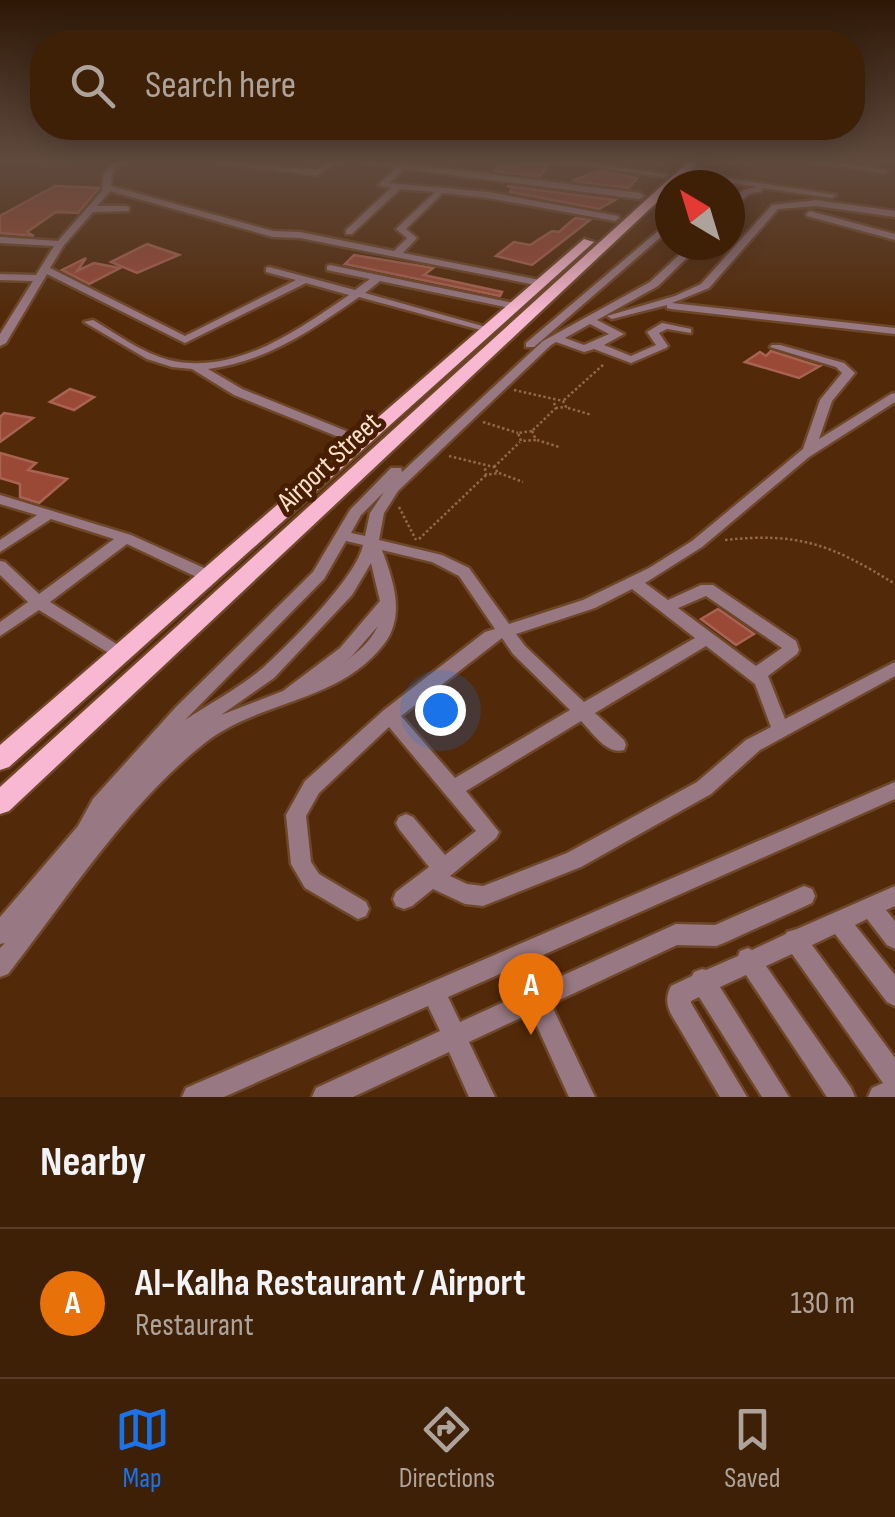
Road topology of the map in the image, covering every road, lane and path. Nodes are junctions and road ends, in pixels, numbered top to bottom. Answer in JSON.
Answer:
{"nodes":[{"id":1,"x":86,"y":212,"type":"edge"},
{"id":2,"x":195,"y":212,"type":"edge"},
{"id":3,"x":371,"y":212,"type":"edge"},
{"id":4,"x":418,"y":212,"type":"edge"},
{"id":5,"x":584,"y":212,"type":"edge"},
{"id":6,"x":622,"y":212,"type":"edge"},
{"id":7,"x":635,"y":212,"type":"edge"},
{"id":8,"x":767,"y":212,"type":"edge"},
{"id":9,"x":810,"y":214,"type":"dead end"},
{"id":10,"x":615,"y":218,"type":"junction"},
{"id":11,"x":745,"y":221,"type":"edge"},
{"id":12,"x":754,"y":226,"type":"junction"},
{"id":13,"x":349,"y":232,"type":"dead end"},
{"id":14,"x":655,"y":237,"type":"edge"},
{"id":15,"x":895,"y":237,"type":"edge"},
{"id":16,"x":0,"y":240,"type":"edge"},
{"id":17,"x":60,"y":244,"type":"junction"},
{"id":18,"x":400,"y":251,"type":"dead end"},
{"id":19,"x":680,"y":260,"type":"edge"},
{"id":20,"x":330,"y":268,"type":"dead end"},
{"id":21,"x":269,"y":270,"type":"dead end"},
{"id":22,"x":42,"y":274,"type":"junction"},
{"id":23,"x":0,"y":277,"type":"edge"},
{"id":24,"x":305,"y":280,"type":"junction"},
{"id":25,"x":376,"y":280,"type":"junction"},
{"id":26,"x":542,"y":283,"type":"junction"},
{"id":27,"x":356,"y":294,"type":"junction"},
{"id":28,"x":515,"y":306,"type":"junction"},
{"id":29,"x":570,"y":308,"type":"junction"},
{"id":30,"x":647,"y":308,"type":"junction"},
{"id":31,"x":589,"y":321,"type":"junction"},
{"id":32,"x":88,"y":322,"type":"dead end"},
{"id":33,"x":4,"y":326,"type":"edge"},
{"id":34,"x":488,"y":330,"type":"junction"},
{"id":35,"x":687,"y":332,"type":"dead end"},
{"id":36,"x":895,"y":334,"type":"edge"},
{"id":37,"x":555,"y":338,"type":"junction"},
{"id":38,"x":0,"y":343,"type":"edge"},
{"id":39,"x":601,"y":343,"type":"junction"},
{"id":40,"x":776,"y":346,"type":"dead end"},
{"id":41,"x":604,"y":364,"type":"dead end"},
{"id":42,"x":195,"y":366,"type":"junction"},
{"id":43,"x":509,"y":388,"type":"dead end"},
{"id":44,"x":895,"y":397,"type":"edge"},
{"id":45,"x":563,"y":401,"type":"junction"},
{"id":46,"x":555,"y":405,"type":"junction"},
{"id":47,"x":566,"y":407,"type":"junction"},
{"id":48,"x":592,"y":415,"type":"dead end"},
{"id":49,"x":475,"y":420,"type":"dead end"},
{"id":50,"x":532,"y":431,"type":"junction"},
{"id":51,"x":518,"y":433,"type":"junction"},
{"id":52,"x":536,"y":440,"type":"junction"},
{"id":53,"x":521,"y":441,"type":"junction"},
{"id":54,"x":360,"y":442,"type":"junction"},
{"id":55,"x":559,"y":447,"type":"dead end"},
{"id":56,"x":810,"y":450,"type":"junction"},
{"id":57,"x":440,"y":453,"type":"dead end"},
{"id":58,"x":494,"y":467,"type":"junction"},
{"id":59,"x":484,"y":468,"type":"junction"},
{"id":60,"x":498,"y":472,"type":"junction"},
{"id":61,"x":486,"y":474,"type":"junction"},
{"id":62,"x":523,"y":482,"type":"dead end"},
{"id":63,"x":0,"y":499,"type":"edge"},
{"id":64,"x":49,"y":514,"type":"junction"},
{"id":65,"x":343,"y":536,"type":"junction"},
{"id":66,"x":126,"y":538,"type":"junction"},
{"id":67,"x":372,"y":543,"type":"junction"},
{"id":68,"x":697,"y":544,"type":"junction"},
{"id":69,"x":0,"y":548,"type":"edge"},
{"id":70,"x":406,"y":551,"type":"junction"},
{"id":71,"x":0,"y":566,"type":"edge"},
{"id":72,"x":208,"y":576,"type":"junction"},
{"id":73,"x":634,"y":583,"type":"junction"},
{"id":74,"x":895,"y":584,"type":"edge"},
{"id":75,"x":37,"y":601,"type":"junction"},
{"id":76,"x":666,"y":607,"type":"junction"},
{"id":77,"x":0,"y":630,"type":"edge"},
{"id":78,"x":503,"y":630,"type":"junction"},
{"id":79,"x":707,"y":638,"type":"junction"},
{"id":80,"x":120,"y":654,"type":"junction"},
{"id":81,"x":895,"y":668,"type":"edge"},
{"id":82,"x":757,"y":675,"type":"junction"},
{"id":83,"x":214,"y":683,"type":"junction"},
{"id":84,"x":233,"y":696,"type":"junction"},
{"id":85,"x":583,"y":713,"type":"junction"},
{"id":86,"x":390,"y":715,"type":"junction"},
{"id":87,"x":782,"y":729,"type":"junction"},
{"id":88,"x":617,"y":745,"type":"dead end"},
{"id":89,"x":5,"y":755,"type":"edge"},
{"id":90,"x":38,"y":768,"type":"junction"},
{"id":91,"x":454,"y":788,"type":"junction"},
{"id":92,"x":895,"y":790,"type":"edge"},
{"id":93,"x":0,"y":803,"type":"edge"},
{"id":94,"x":406,"y":822,"type":"dead end"},
{"id":95,"x":84,"y":833,"type":"junction"},
{"id":96,"x":438,"y":873,"type":"junction"},
{"id":97,"x":804,"y":896,"type":"dead end"},
{"id":98,"x":895,"y":896,"type":"edge"},
{"id":99,"x":404,"y":899,"type":"dead end"},
{"id":100,"x":870,"y":907,"type":"junction"},
{"id":101,"x":358,"y":909,"type":"dead end"},
{"id":102,"x":838,"y":920,"type":"junction"},
{"id":103,"x":0,"y":934,"type":"edge"},
{"id":104,"x":895,"y":938,"type":"edge"},
{"id":105,"x":794,"y":939,"type":"junction"},
{"id":106,"x":748,"y":959,"type":"junction"},
{"id":107,"x":0,"y":966,"type":"edge"},
{"id":108,"x":702,"y":980,"type":"junction"},
{"id":109,"x":434,"y":992,"type":"junction"},
{"id":110,"x":895,"y":994,"type":"edge"},
{"id":111,"x":536,"y":999,"type":"junction"},
{"id":112,"x":455,"y":1038,"type":"junction"},
{"id":113,"x":895,"y":1079,"type":"edge"},
{"id":114,"x":895,"y":1090,"type":"edge"},
{"id":115,"x":196,"y":1097,"type":"edge"},
{"id":116,"x":325,"y":1097,"type":"edge"},
{"id":117,"x":482,"y":1097,"type":"edge"},
{"id":118,"x":582,"y":1097,"type":"edge"},
{"id":119,"x":734,"y":1097,"type":"edge"},
{"id":120,"x":776,"y":1097,"type":"edge"},
{"id":121,"x":842,"y":1097,"type":"edge"},
{"id":122,"x":880,"y":1097,"type":"edge"}],
"edges":[{"from":1,"to":17,"type":"street"},
{"from":2,"to":26,"type":"street"},
{"from":3,"to":13,"type":"street"},
{"from":4,"to":18,"type":"street"},
{"from":5,"to":10,"type":"street"},
{"from":6,"to":10,"type":"main road","name":"Airport Street"},
{"from":7,"to":90,"type":"main road","name":"Airport Street"},
{"from":8,"to":12,"type":"street"},
{"from":9,"to":15,"type":"street"},
{"from":10,"to":26,"type":"main road","name":"Airport Street"},
{"from":11,"to":12,"type":"street"},
{"from":12,"to":30,"type":"street"},
{"from":14,"to":29,"type":"street"},
{"from":16,"to":17,"type":"street"},
{"from":17,"to":22,"type":"street"},
{"from":19,"to":31,"type":"street"},
{"from":20,"to":25,"type":"street"},
{"from":21,"to":24,"type":"street"},
{"from":22,"to":23,"type":"street"},
{"from":22,"to":24,"type":"street"},
{"from":22,"to":33,"type":"street"},
{"from":24,"to":27,"type":"street"},
{"from":25,"to":27,"type":"street"},
{"from":25,"to":28,"type":"street"},
{"from":26,"to":28,"type":"main road","name":"Airport Street"},
{"from":27,"to":34,"type":"street"},
{"from":27,"to":42,"type":"street"},
{"from":28,"to":34,"type":"main road","name":"Airport Street"},
{"from":29,"to":31,"type":"street"},
{"from":29,"to":65,"type":"street"},
{"from":30,"to":31,"type":"street"},
{"from":30,"to":36,"type":"street"},
{"from":31,"to":37,"type":"street"},
{"from":31,"to":39,"type":"street"},
{"from":32,"to":42,"type":"street"},
{"from":33,"to":38,"type":"street"},
{"from":34,"to":54,"type":"main road","name":"Airport Street"},
{"from":35,"to":39,"type":"street"},
{"from":37,"to":39,"type":"street"},
{"from":37,"to":67,"type":"street"},
{"from":40,"to":56,"type":"street"},
{"from":41,"to":45,"type":"path"},
{"from":42,"to":54,"type":"street"},
{"from":43,"to":46,"type":"path"},
{"from":44,"to":56,"type":"street"},
{"from":45,"to":46,"type":"path"},
{"from":45,"to":47,"type":"path"},
{"from":46,"to":47,"type":"path"},
{"from":46,"to":50,"type":"path"},
{"from":47,"to":48,"type":"path"},
{"from":49,"to":51,"type":"path"},
{"from":50,"to":51,"type":"path"},
{"from":50,"to":52,"type":"path"},
{"from":51,"to":53,"type":"path"},
{"from":52,"to":53,"type":"path"},
{"from":52,"to":55,"type":"path"},
{"from":53,"to":58,"type":"path"},
{"from":54,"to":72,"type":"main road","name":"Airport Street"},
{"from":56,"to":68,"type":"street"},
{"from":57,"to":59,"type":"path"},
{"from":58,"to":59,"type":"path"},
{"from":58,"to":60,"type":"path"},
{"from":59,"to":61,"type":"path"},
{"from":60,"to":61,"type":"path"},
{"from":60,"to":62,"type":"path"},
{"from":61,"to":70,"type":"path"},
{"from":63,"to":64,"type":"street"},
{"from":64,"to":66,"type":"street"},
{"from":64,"to":69,"type":"street"},
{"from":65,"to":67,"type":"street"},
{"from":65,"to":83,"type":"street"},
{"from":66,"to":72,"type":"street"},
{"from":66,"to":75,"type":"street"},
{"from":67,"to":70,"type":"street"},
{"from":67,"to":84,"type":"street"},
{"from":67,"to":107,"type":"street"},
{"from":68,"to":73,"type":"street"},
{"from":68,"to":74,"type":"path"},
{"from":70,"to":78,"type":"street"},
{"from":71,"to":75,"type":"street"},
{"from":72,"to":80,"type":"main road","name":"Airport Street"},
{"from":73,"to":76,"type":"street"},
{"from":73,"to":78,"type":"street"},
{"from":75,"to":77,"type":"street"},
{"from":75,"to":80,"type":"street"},
{"from":76,"to":79,"type":"street"},
{"from":76,"to":82,"type":"street"},
{"from":78,"to":85,"type":"street"},
{"from":78,"to":86,"type":"street"},
{"from":79,"to":82,"type":"street"},
{"from":79,"to":85,"type":"street"},
{"from":80,"to":89,"type":"main road","name":"Airport Street"},
{"from":81,"to":87,"type":"street"},
{"from":82,"to":87,"type":"street"},
{"from":83,"to":84,"type":"street"},
{"from":83,"to":95,"type":"street"},
{"from":84,"to":95,"type":"street"},
{"from":85,"to":88,"type":"street"},
{"from":85,"to":91,"type":"street"},
{"from":86,"to":91,"type":"street"},
{"from":86,"to":101,"type":"street"},
{"from":87,"to":96,"type":"street"},
{"from":89,"to":90,"type":"main road"},
{"from":90,"to":93,"type":"main road","name":"Airport Street"},
{"from":91,"to":96,"type":"street"},
{"from":92,"to":109,"type":"street"},
{"from":94,"to":96,"type":"street"},
{"from":95,"to":103,"type":"street"},
{"from":96,"to":99,"type":"street"},
{"from":97,"to":111,"type":"street"},
{"from":98,"to":100,"type":"street"},
{"from":100,"to":102,"type":"street"},
{"from":100,"to":104,"type":"street"},
{"from":102,"to":105,"type":"street"},
{"from":102,"to":110,"type":"street"},
{"from":105,"to":106,"type":"street"},
{"from":105,"to":113,"type":"street"},
{"from":106,"to":108,"type":"street"},
{"from":106,"to":121,"type":"street"},
{"from":108,"to":119,"type":"street"},
{"from":108,"to":120,"type":"street"},
{"from":109,"to":112,"type":"street"},
{"from":109,"to":115,"type":"street"},
{"from":111,"to":112,"type":"street"},
{"from":111,"to":118,"type":"street"},
{"from":112,"to":116,"type":"street"},
{"from":112,"to":117,"type":"street"},
{"from":114,"to":122,"type":"street"}]}
